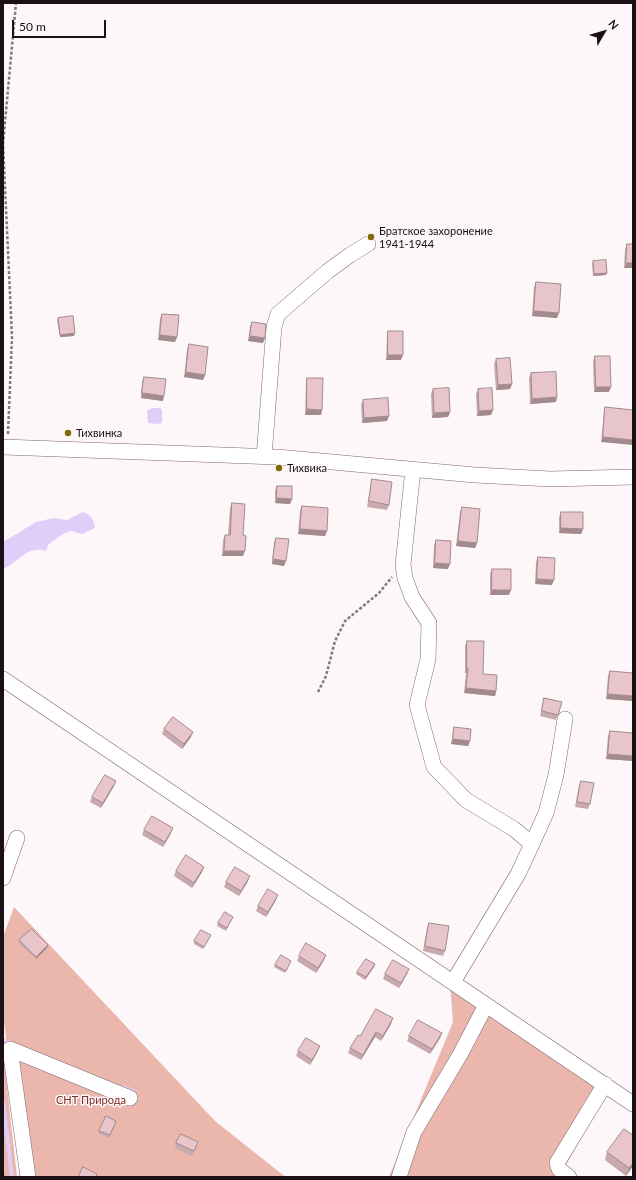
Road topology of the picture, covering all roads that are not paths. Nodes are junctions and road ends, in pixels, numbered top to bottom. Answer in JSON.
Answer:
{"nodes":[{"id":1,"x":368,"y":244,"type":"dead end"},
{"id":2,"x":5,"y":447,"type":"edge"},
{"id":3,"x":264,"y":457,"type":"junction"},
{"id":4,"x":413,"y":469,"type":"junction"},
{"id":5,"x":633,"y":477,"type":"edge"},
{"id":6,"x":3,"y":679,"type":"edge"},
{"id":7,"x":565,"y":719,"type":"dead end"},
{"id":8,"x":17,"y":838,"type":"dead end"},
{"id":9,"x":532,"y":844,"type":"junction"},
{"id":10,"x":3,"y":878,"type":"edge"},
{"id":11,"x":453,"y":982,"type":"junction"},
{"id":12,"x":486,"y":1005,"type":"junction"},
{"id":13,"x":604,"y":1084,"type":"junction"},
{"id":14,"x":130,"y":1098,"type":"dead end"},
{"id":15,"x":633,"y":1104,"type":"edge"},
{"id":16,"x":28,"y":1177,"type":"edge"},
{"id":17,"x":399,"y":1177,"type":"edge"},
{"id":18,"x":569,"y":1177,"type":"edge"}],
"edges":[{"from":1,"to":3,"type":"street"},
{"from":2,"to":3,"type":"street"},
{"from":3,"to":4,"type":"street"},
{"from":4,"to":5,"type":"street"},
{"from":4,"to":9,"type":"street"},
{"from":6,"to":11,"type":"street"},
{"from":7,"to":9,"type":"street"},
{"from":8,"to":10,"type":"street"},
{"from":9,"to":11,"type":"street"},
{"from":11,"to":12,"type":"street"},
{"from":12,"to":13,"type":"street"},
{"from":12,"to":17,"type":"street"},
{"from":13,"to":15,"type":"street"},
{"from":13,"to":18,"type":"street"},
{"from":14,"to":16,"type":"street"}]}
